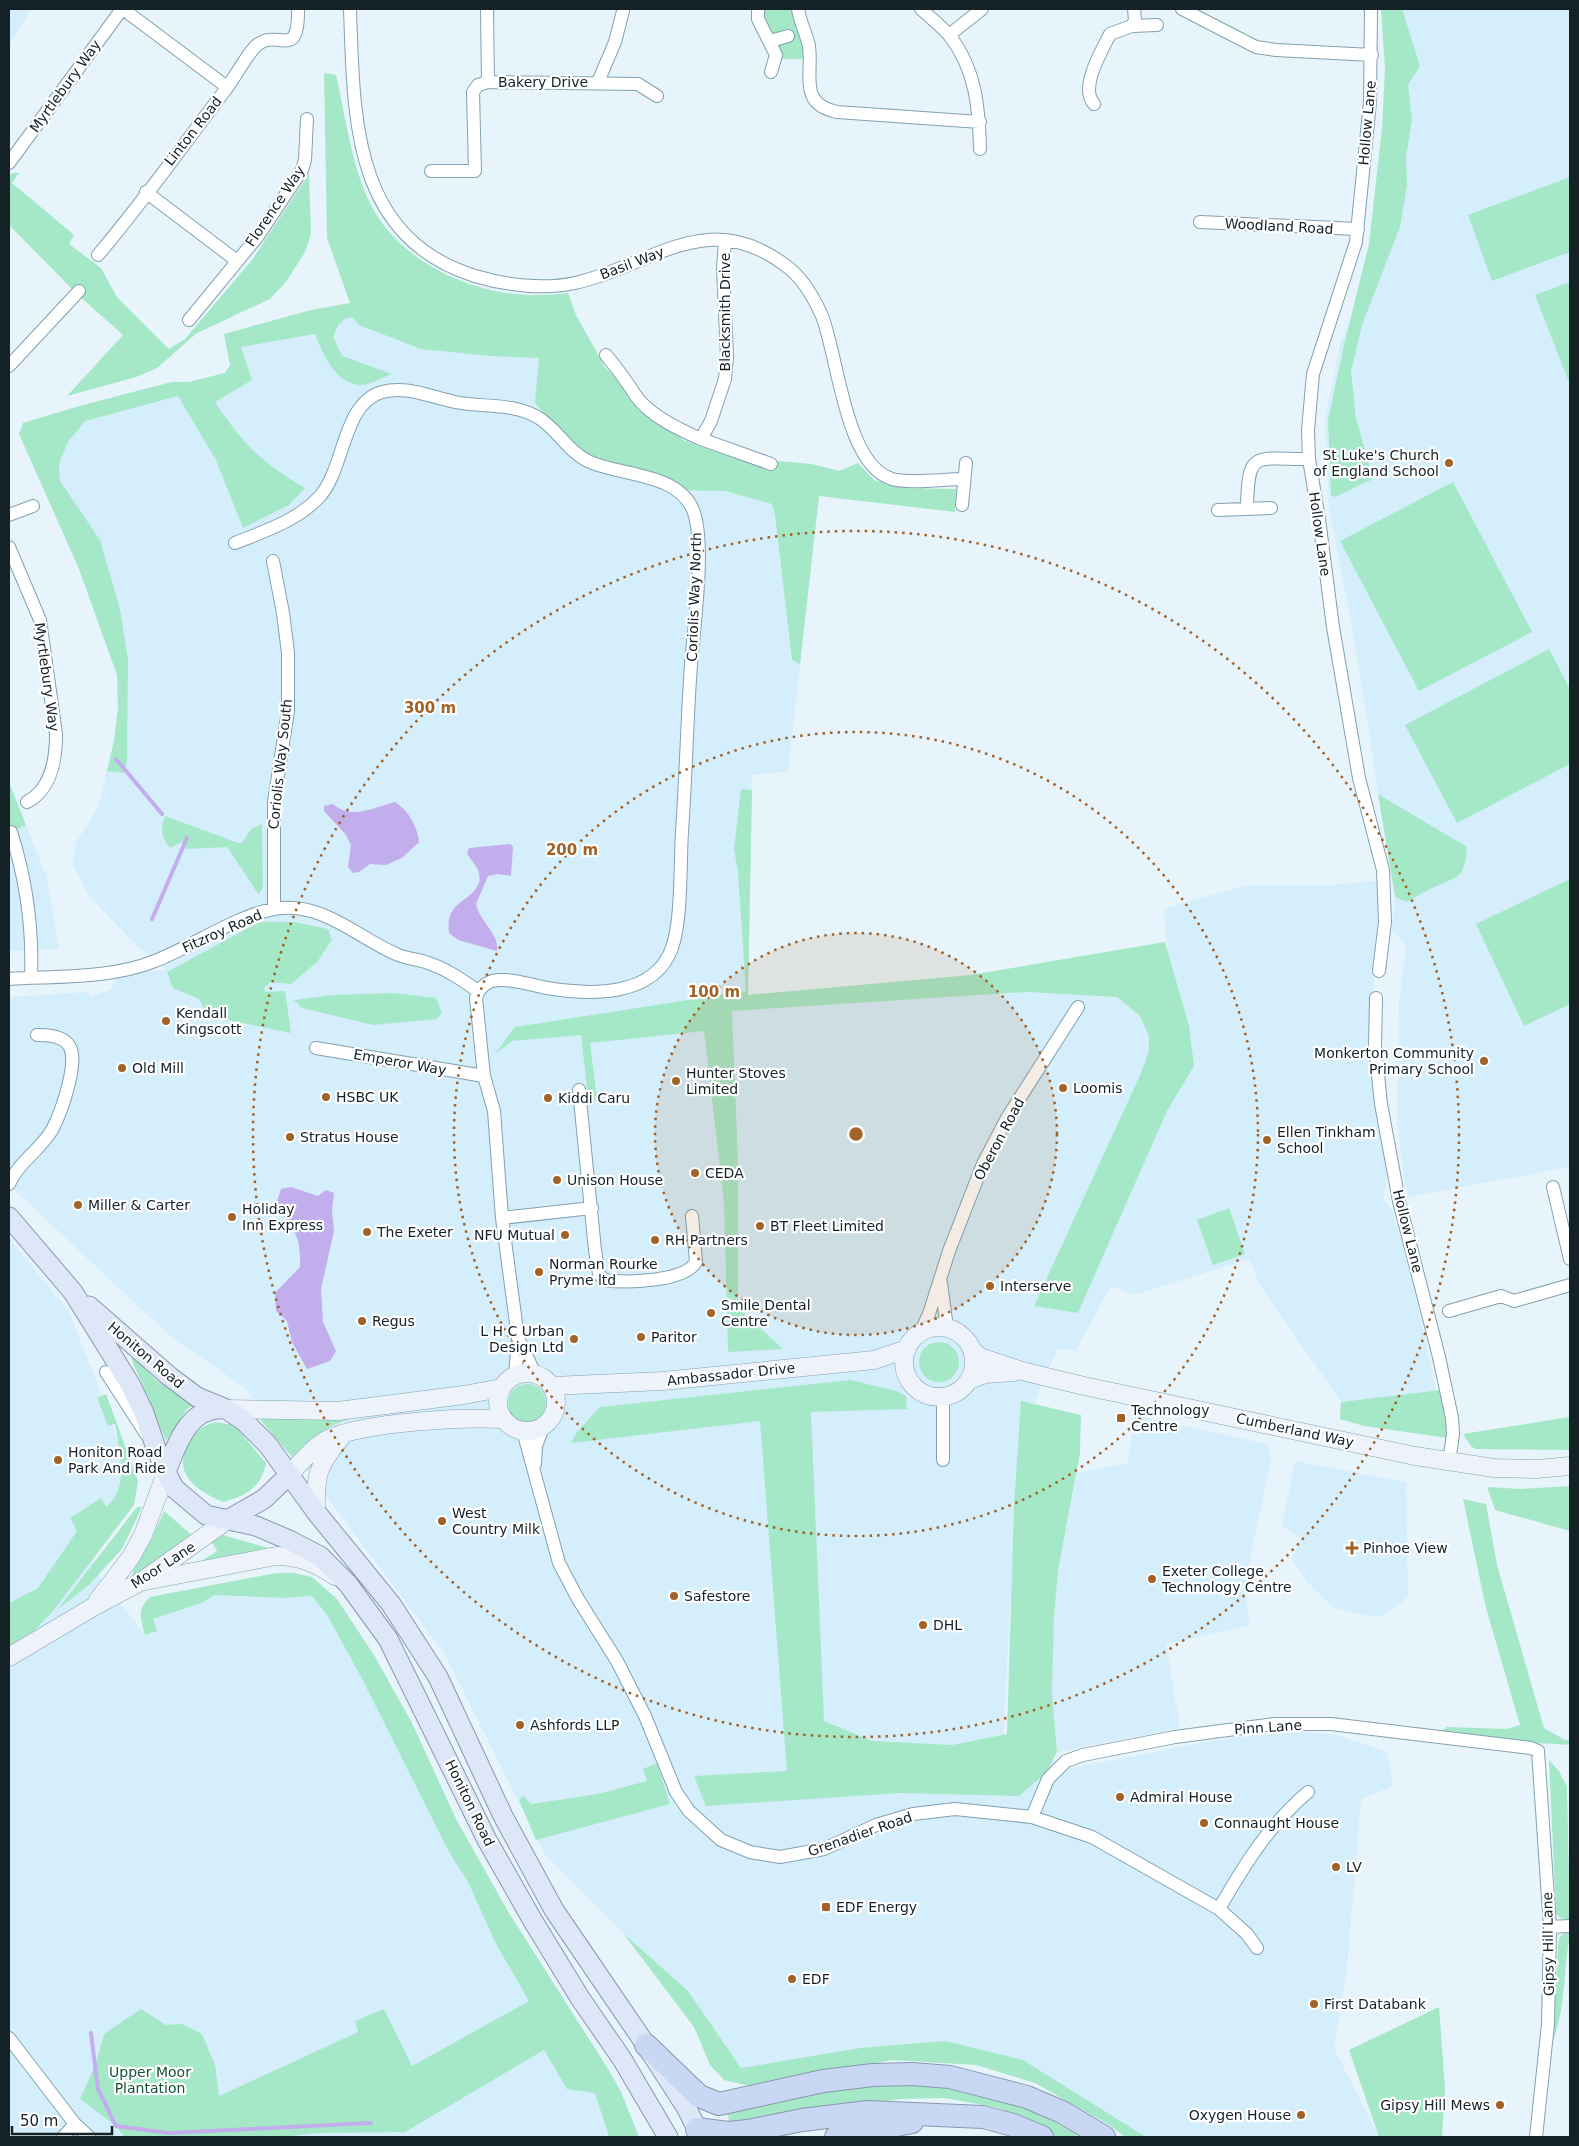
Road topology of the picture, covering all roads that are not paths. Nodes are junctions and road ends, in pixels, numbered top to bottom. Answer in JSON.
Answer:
{"nodes":[{"id":1,"x":123,"y":9,"type":"edge"},
{"id":2,"x":298,"y":9,"type":"edge"},
{"id":3,"x":350,"y":9,"type":"edge"},
{"id":4,"x":487,"y":9,"type":"edge"},
{"id":5,"x":758,"y":9,"type":"edge"},
{"id":6,"x":798,"y":9,"type":"edge"},
{"id":7,"x":921,"y":9,"type":"edge"},
{"id":8,"x":982,"y":9,"type":"edge"},
{"id":9,"x":1134,"y":9,"type":"edge"},
{"id":10,"x":1182,"y":9,"type":"edge"},
{"id":11,"x":1372,"y":9,"type":"edge"},
{"id":12,"x":623,"y":11,"type":"dead end"},
{"id":13,"x":1157,"y":25,"type":"dead end"},
{"id":14,"x":1132,"y":26,"type":"junction"},
{"id":15,"x":949,"y":35,"type":"junction"},
{"id":16,"x":788,"y":36,"type":"dead end"},
{"id":17,"x":770,"y":41,"type":"junction"},
{"id":18,"x":1372,"y":55,"type":"junction"},
{"id":19,"x":771,"y":72,"type":"dead end"},
{"id":20,"x":488,"y":82,"type":"junction"},
{"id":21,"x":598,"y":82,"type":"junction"},
{"id":22,"x":227,"y":87,"type":"junction"},
{"id":23,"x":657,"y":96,"type":"dead end"},
{"id":24,"x":1094,"y":104,"type":"dead end"},
{"id":25,"x":307,"y":119,"type":"dead end"},
{"id":26,"x":980,"y":122,"type":"junction"},
{"id":27,"x":980,"y":149,"type":"dead end"},
{"id":28,"x":9,"y":163,"type":"edge"},
{"id":29,"x":430,"y":171,"type":"dead end"},
{"id":30,"x":146,"y":192,"type":"junction"},
{"id":31,"x":1200,"y":222,"type":"dead end"},
{"id":32,"x":1358,"y":230,"type":"junction"},
{"id":33,"x":725,"y":241,"type":"junction"},
{"id":34,"x":98,"y":255,"type":"dead end"},
{"id":35,"x":237,"y":261,"type":"junction"},
{"id":36,"x":79,"y":291,"type":"dead end"},
{"id":37,"x":189,"y":320,"type":"dead end"},
{"id":38,"x":606,"y":355,"type":"dead end"},
{"id":39,"x":9,"y":366,"type":"edge"},
{"id":40,"x":701,"y":439,"type":"junction"},
{"id":41,"x":1309,"y":459,"type":"junction"},
{"id":42,"x":966,"y":463,"type":"dead end"},
{"id":43,"x":771,"y":464,"type":"dead end"},
{"id":44,"x":964,"y":479,"type":"junction"},
{"id":45,"x":962,"y":505,"type":"dead end"},
{"id":46,"x":34,"y":506,"type":"dead end"},
{"id":47,"x":1271,"y":508,"type":"dead end"},
{"id":48,"x":1247,"y":509,"type":"junction"},
{"id":49,"x":1218,"y":510,"type":"dead end"},
{"id":50,"x":9,"y":515,"type":"edge"},
{"id":51,"x":236,"y":543,"type":"dead end"},
{"id":52,"x":9,"y":547,"type":"edge"},
{"id":53,"x":273,"y":561,"type":"dead end"},
{"id":54,"x":27,"y":802,"type":"dead end"},
{"id":55,"x":11,"y":832,"type":"dead end"},
{"id":56,"x":274,"y":909,"type":"junction"},
{"id":57,"x":1378,"y":971,"type":"dead end"},
{"id":58,"x":31,"y":977,"type":"junction"},
{"id":59,"x":9,"y":979,"type":"edge"},
{"id":60,"x":478,"y":991,"type":"junction"},
{"id":61,"x":1376,"y":998,"type":"dead end"},
{"id":62,"x":1078,"y":1007,"type":"dead end"},
{"id":63,"x":37,"y":1035,"type":"dead end"},
{"id":64,"x":316,"y":1048,"type":"dead end"},
{"id":65,"x":484,"y":1076,"type":"junction"},
{"id":66,"x":579,"y":1090,"type":"dead end"},
{"id":67,"x":13,"y":1172,"type":"edge"},
{"id":68,"x":9,"y":1184,"type":"edge"},
{"id":69,"x":1553,"y":1187,"type":"dead end"},
{"id":70,"x":592,"y":1208,"type":"junction"},
{"id":71,"x":692,"y":1216,"type":"dead end"},
{"id":72,"x":9,"y":1217,"type":"edge"},
{"id":73,"x":502,"y":1218,"type":"junction"},
{"id":74,"x":1570,"y":1259,"type":"edge"},
{"id":75,"x":941,"y":1281,"type":"junction"},
{"id":76,"x":1570,"y":1284,"type":"edge"},
{"id":77,"x":73,"y":1292,"type":"junction"},
{"id":78,"x":1449,"y":1311,"type":"dead end"},
{"id":79,"x":947,"y":1328,"type":"junction"},
{"id":80,"x":920,"y":1333,"type":"junction"},
{"id":81,"x":518,"y":1338,"type":"junction"},
{"id":82,"x":906,"y":1349,"type":"junction"},
{"id":83,"x":972,"y":1350,"type":"junction"},
{"id":84,"x":874,"y":1360,"type":"junction"},
{"id":85,"x":1022,"y":1371,"type":"junction"},
{"id":86,"x":106,"y":1372,"type":"dead end"},
{"id":87,"x":535,"y":1374,"type":"junction"},
{"id":88,"x":906,"y":1374,"type":"junction"},
{"id":89,"x":515,"y":1375,"type":"junction"},
{"id":90,"x":969,"y":1380,"type":"junction"},
{"id":91,"x":552,"y":1386,"type":"junction"},
{"id":92,"x":588,"y":1386,"type":"junction"},
{"id":93,"x":501,"y":1388,"type":"junction"},
{"id":94,"x":943,"y":1397,"type":"junction"},
{"id":95,"x":556,"y":1404,"type":"junction"},
{"id":96,"x":225,"y":1408,"type":"junction"},
{"id":97,"x":503,"y":1419,"type":"junction"},
{"id":98,"x":543,"y":1427,"type":"junction"},
{"id":99,"x":523,"y":1431,"type":"junction"},
{"id":100,"x":346,"y":1433,"type":"junction"},
{"id":101,"x":156,"y":1451,"type":"junction"},
{"id":102,"x":943,"y":1460,"type":"dead end"},
{"id":103,"x":1449,"y":1463,"type":"junction"},
{"id":104,"x":1570,"y":1466,"type":"edge"},
{"id":105,"x":534,"y":1469,"type":"junction"},
{"id":106,"x":166,"y":1472,"type":"junction"},
{"id":107,"x":288,"y":1475,"type":"junction"},
{"id":108,"x":316,"y":1512,"type":"junction"},
{"id":109,"x":229,"y":1520,"type":"junction"},
{"id":110,"x":142,"y":1581,"type":"junction"},
{"id":111,"x":348,"y":1584,"type":"junction"},
{"id":112,"x":93,"y":1607,"type":"junction"},
{"id":113,"x":9,"y":1658,"type":"edge"},
{"id":114,"x":1538,"y":1751,"type":"joint"},
{"id":115,"x":1308,"y":1792,"type":"dead end"},
{"id":116,"x":1032,"y":1816,"type":"junction"},
{"id":117,"x":1220,"y":1908,"type":"junction"},
{"id":118,"x":1570,"y":1926,"type":"edge"},
{"id":119,"x":1550,"y":1927,"type":"junction"},
{"id":120,"x":1257,"y":1948,"type":"dead end"},
{"id":121,"x":9,"y":2038,"type":"edge"},
{"id":122,"x":646,"y":2045,"type":"junction"},
{"id":123,"x":719,"y":2104,"type":"junction"},
{"id":124,"x":950,"y":2115,"type":"junction"},
{"id":125,"x":75,"y":2124,"type":"junction"},
{"id":126,"x":697,"y":2129,"type":"junction"},
{"id":127,"x":666,"y":2132,"type":"edge"},
{"id":128,"x":63,"y":2137,"type":"edge"},
{"id":129,"x":89,"y":2137,"type":"edge"},
{"id":130,"x":836,"y":2137,"type":"edge"},
{"id":131,"x":1042,"y":2137,"type":"edge"},
{"id":132,"x":1104,"y":2137,"type":"edge"},
{"id":133,"x":1536,"y":2137,"type":"edge"}],
"edges":[{"from":1,"to":22,"type":"street","name":"Linton Road"},
{"from":1,"to":28,"type":"street","name":"Myrtlebury Way"},
{"from":2,"to":22,"type":"street"},
{"from":3,"to":33,"type":"street","name":"Basil Way"},
{"from":4,"to":20,"type":"street"},
{"from":5,"to":17,"type":"street"},
{"from":6,"to":26,"type":"street"},
{"from":7,"to":15,"type":"street"},
{"from":8,"to":15,"type":"street"},
{"from":9,"to":14,"type":"street"},
{"from":10,"to":18,"type":"street"},
{"from":11,"to":18,"type":"street","name":"Hollow Lane"},
{"from":12,"to":21,"type":"street","name":"Bakery Drive"},
{"from":13,"to":14,"type":"street"},
{"from":14,"to":24,"type":"street"},
{"from":15,"to":26,"type":"street"},
{"from":16,"to":17,"type":"street"},
{"from":17,"to":19,"type":"street"},
{"from":18,"to":32,"type":"street","name":"Hollow Lane"},
{"from":20,"to":21,"type":"street","name":"Bakery Drive"},
{"from":20,"to":29,"type":"street"},
{"from":21,"to":23,"type":"street","name":"Bakery Drive"},
{"from":22,"to":30,"type":"street","name":"Linton Road"},
{"from":25,"to":35,"type":"street","name":"Florence Way"},
{"from":26,"to":27,"type":"street"},
{"from":30,"to":34,"type":"street","name":"Linton Road"},
{"from":30,"to":35,"type":"street","name":"Florence Way"},
{"from":31,"to":32,"type":"street","name":"Woodland Road"},
{"from":32,"to":41,"type":"street","name":"Hollow Lane"},
{"from":33,"to":40,"type":"street","name":"Blacksmith Drive"},
{"from":33,"to":44,"type":"street","name":"Basil Way"},
{"from":35,"to":37,"type":"street","name":"Florence Way"},
{"from":36,"to":39,"type":"street"},
{"from":38,"to":40,"type":"street"},
{"from":40,"to":43,"type":"street"},
{"from":41,"to":48,"type":"street"},
{"from":41,"to":57,"type":"street","name":"Hollow Lane"},
{"from":42,"to":44,"type":"street"},
{"from":44,"to":45,"type":"street"},
{"from":46,"to":50,"type":"street"},
{"from":47,"to":48,"type":"street"},
{"from":48,"to":49,"type":"street"},
{"from":51,"to":60,"type":"street","name":"Coriolis Way North"},
{"from":52,"to":54,"type":"street","name":"Myrtlebury Way"},
{"from":53,"to":56,"type":"street","name":"Coriolis Way South"},
{"from":55,"to":58,"type":"street"},
{"from":56,"to":58,"type":"street","name":"Fitzroy Road"},
{"from":56,"to":60,"type":"street","name":"Fitzroy Road"},
{"from":58,"to":59,"type":"street","name":"Fitzroy Road"},
{"from":60,"to":65,"type":"street"},
{"from":61,"to":103,"type":"street","name":"Hollow Lane"},
{"from":62,"to":75,"type":"street","name":"Oberon Road"},
{"from":63,"to":67,"type":"street"},
{"from":64,"to":65,"type":"street","name":"Emperor Way"},
{"from":65,"to":73,"type":"street"},
{"from":66,"to":70,"type":"street"},
{"from":67,"to":68,"type":"street"},
{"from":69,"to":74,"type":"street"},
{"from":70,"to":71,"type":"street"},
{"from":70,"to":73,"type":"street"},
{"from":72,"to":77,"type":"main road","name":"Honiton Road"},
{"from":73,"to":81,"type":"street"},
{"from":75,"to":79,"type":"street","name":"Oberon Road"},
{"from":75,"to":80,"type":"street","name":"Oberon Road"},
{"from":76,"to":78,"type":"street"},
{"from":77,"to":96,"type":"main road","name":"Honiton Road"},
{"from":77,"to":101,"type":"main road","name":"Honiton Road"},
{"from":79,"to":80,"type":"main road"},
{"from":79,"to":83,"type":"main road"},
{"from":80,"to":82,"type":"main road"},
{"from":81,"to":87,"type":"street"},
{"from":81,"to":89,"type":"street"},
{"from":82,"to":84,"type":"main road","name":"Ambassador Drive"},
{"from":82,"to":88,"type":"main road"},
{"from":83,"to":85,"type":"main road","name":"Cumberland Way"},
{"from":83,"to":90,"type":"main road"},
{"from":84,"to":88,"type":"main road","name":"Ambassador Drive"},
{"from":84,"to":92,"type":"main road","name":"Ambassador Drive"},
{"from":85,"to":90,"type":"main road","name":"Cumberland Way"},
{"from":85,"to":103,"type":"main road","name":"Cumberland Way"},
{"from":86,"to":101,"type":"street","name":"Honiton Road"},
{"from":87,"to":89,"type":"main road"},
{"from":87,"to":91,"type":"main road"},
{"from":88,"to":94,"type":"main road"},
{"from":89,"to":93,"type":"main road"},
{"from":90,"to":94,"type":"main road"},
{"from":91,"to":92,"type":"main road","name":"Ambassador Drive"},
{"from":91,"to":95,"type":"main road"},
{"from":92,"to":95,"type":"main road","name":"Ambassador Drive"},
{"from":93,"to":96,"type":"main road"},
{"from":93,"to":97,"type":"main road"},
{"from":94,"to":102,"type":"street"},
{"from":95,"to":98,"type":"main road"},
{"from":96,"to":106,"type":"main road"},
{"from":96,"to":107,"type":"main road"},
{"from":97,"to":99,"type":"main road"},
{"from":97,"to":100,"type":"main road"},
{"from":98,"to":99,"type":"main road"},
{"from":98,"to":105,"type":"street","name":"Grenadier Road"},
{"from":99,"to":105,"type":"street","name":"Grenadier Road"},
{"from":100,"to":107,"type":"main road"},
{"from":100,"to":108,"type":"main road"},
{"from":101,"to":106,"type":"main road","name":"Honiton Road"},
{"from":103,"to":104,"type":"main road","name":"Cumberland Way"},
{"from":105,"to":116,"type":"street","name":"Grenadier Road"},
{"from":106,"to":109,"type":"main road"},
{"from":106,"to":112,"type":"main road","name":"Moor Lane"},
{"from":107,"to":108,"type":"main road","name":"Honiton Road"},
{"from":107,"to":109,"type":"main road"},
{"from":108,"to":122,"type":"main road","name":"Honiton Road"},
{"from":109,"to":110,"type":"main road","name":"Moor Lane"},
{"from":109,"to":111,"type":"main road","name":"Honiton Road"},
{"from":110,"to":111,"type":"main road"},
{"from":110,"to":112,"type":"main road","name":"Moor Lane"},
{"from":111,"to":127,"type":"main road","name":"Honiton Road"},
{"from":112,"to":113,"type":"main road","name":"Moor Lane"},
{"from":114,"to":116,"type":"street","name":"Pinn Lane"},
{"from":114,"to":119,"type":"street","name":"Gipsy Hill Lane"},
{"from":115,"to":117,"type":"street"},
{"from":116,"to":117,"type":"street","name":"Grenadier Road"},
{"from":117,"to":120,"type":"street","name":"Grenadier Road"},
{"from":118,"to":119,"type":"street"},
{"from":119,"to":133,"type":"street","name":"Gipsy Hill Lane"},
{"from":121,"to":125,"type":"street"},
{"from":122,"to":123,"type":"highway"},
{"from":122,"to":126,"type":"main road","name":"Honiton Road"},
{"from":123,"to":126,"type":"highway"},
{"from":123,"to":132,"type":"highway"},
{"from":124,"to":126,"type":"highway"},
{"from":124,"to":130,"type":"highway"},
{"from":124,"to":131,"type":"highway"},
{"from":125,"to":128,"type":"street"},
{"from":125,"to":129,"type":"street"},
{"from":126,"to":127,"type":"main road"}]}
